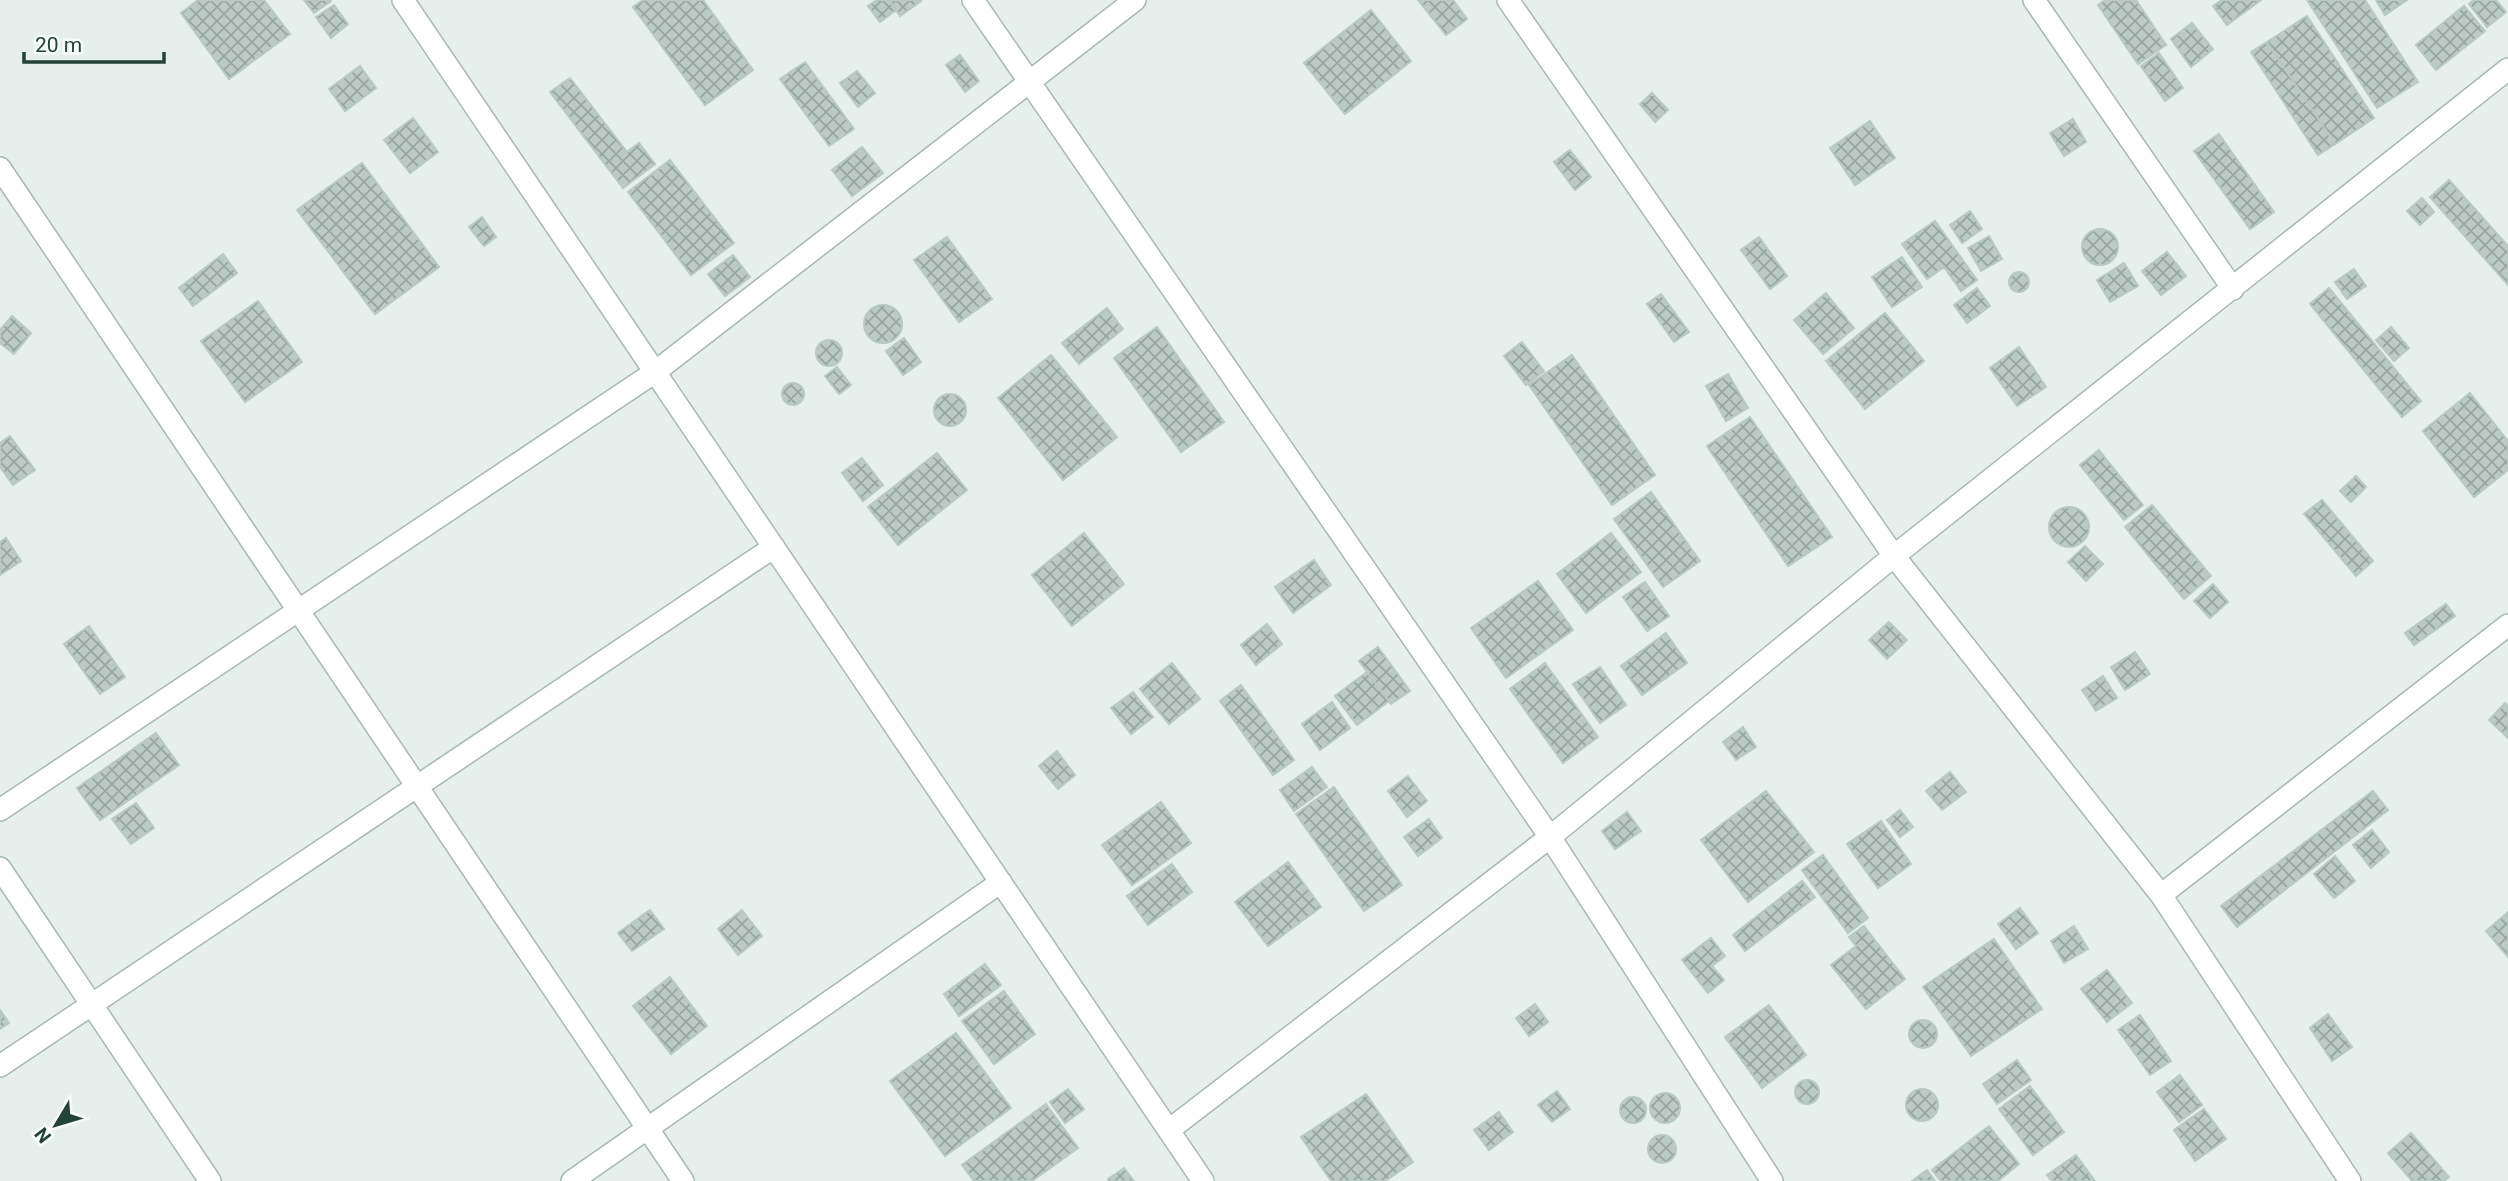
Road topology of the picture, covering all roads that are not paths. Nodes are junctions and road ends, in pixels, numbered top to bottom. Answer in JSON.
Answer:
{"nodes":[{"id":1,"x":403,"y":0,"type":"edge"},
{"id":2,"x":973,"y":0,"type":"edge"},
{"id":3,"x":1135,"y":0,"type":"edge"},
{"id":4,"x":1508,"y":0,"type":"edge"},
{"id":5,"x":2034,"y":0,"type":"edge"},
{"id":6,"x":2508,"y":69,"type":"edge"},
{"id":7,"x":1030,"y":82,"type":"junction"},
{"id":8,"x":0,"y":168,"type":"edge"},
{"id":9,"x":2233,"y":289,"type":"junction"},
{"id":10,"x":655,"y":372,"type":"junction"},
{"id":11,"x":774,"y":547,"type":"junction"},
{"id":12,"x":1894,"y":556,"type":"junction"},
{"id":13,"x":298,"y":611,"type":"junction"},
{"id":14,"x":2508,"y":625,"type":"edge"},
{"id":15,"x":416,"y":787,"type":"junction"},
{"id":16,"x":0,"y":810,"type":"edge"},
{"id":17,"x":1550,"y":837,"type":"junction"},
{"id":18,"x":0,"y":868,"type":"edge"},
{"id":19,"x":1000,"y":882,"type":"junction"},
{"id":20,"x":2161,"y":895,"type":"junction"},
{"id":21,"x":92,"y":1005,"type":"junction"},
{"id":22,"x":0,"y":1066,"type":"edge"},
{"id":23,"x":647,"y":1128,"type":"junction"},
{"id":24,"x":1169,"y":1130,"type":"junction"},
{"id":25,"x":210,"y":1181,"type":"edge"},
{"id":26,"x":572,"y":1181,"type":"edge"},
{"id":27,"x":683,"y":1181,"type":"edge"},
{"id":28,"x":1203,"y":1181,"type":"edge"},
{"id":29,"x":1772,"y":1181,"type":"edge"},
{"id":30,"x":2350,"y":1181,"type":"edge"}],
"edges":[{"from":1,"to":10,"type":"street"},
{"from":2,"to":7,"type":"street"},
{"from":3,"to":7,"type":"street"},
{"from":4,"to":12,"type":"street"},
{"from":5,"to":9,"type":"street"},
{"from":6,"to":9,"type":"street"},
{"from":7,"to":10,"type":"street"},
{"from":7,"to":17,"type":"street"},
{"from":8,"to":13,"type":"street"},
{"from":9,"to":12,"type":"street"},
{"from":10,"to":11,"type":"street"},
{"from":10,"to":13,"type":"street"},
{"from":11,"to":15,"type":"street"},
{"from":11,"to":19,"type":"street"},
{"from":12,"to":17,"type":"street"},
{"from":12,"to":20,"type":"street"},
{"from":13,"to":15,"type":"street"},
{"from":13,"to":16,"type":"street"},
{"from":14,"to":20,"type":"street"},
{"from":15,"to":21,"type":"street"},
{"from":15,"to":23,"type":"street"},
{"from":17,"to":24,"type":"street"},
{"from":17,"to":29,"type":"street"},
{"from":18,"to":21,"type":"street"},
{"from":19,"to":23,"type":"street"},
{"from":19,"to":24,"type":"street"},
{"from":20,"to":30,"type":"street"},
{"from":21,"to":22,"type":"street"},
{"from":21,"to":25,"type":"street"},
{"from":23,"to":26,"type":"street"},
{"from":23,"to":27,"type":"street"},
{"from":24,"to":28,"type":"street"}]}
